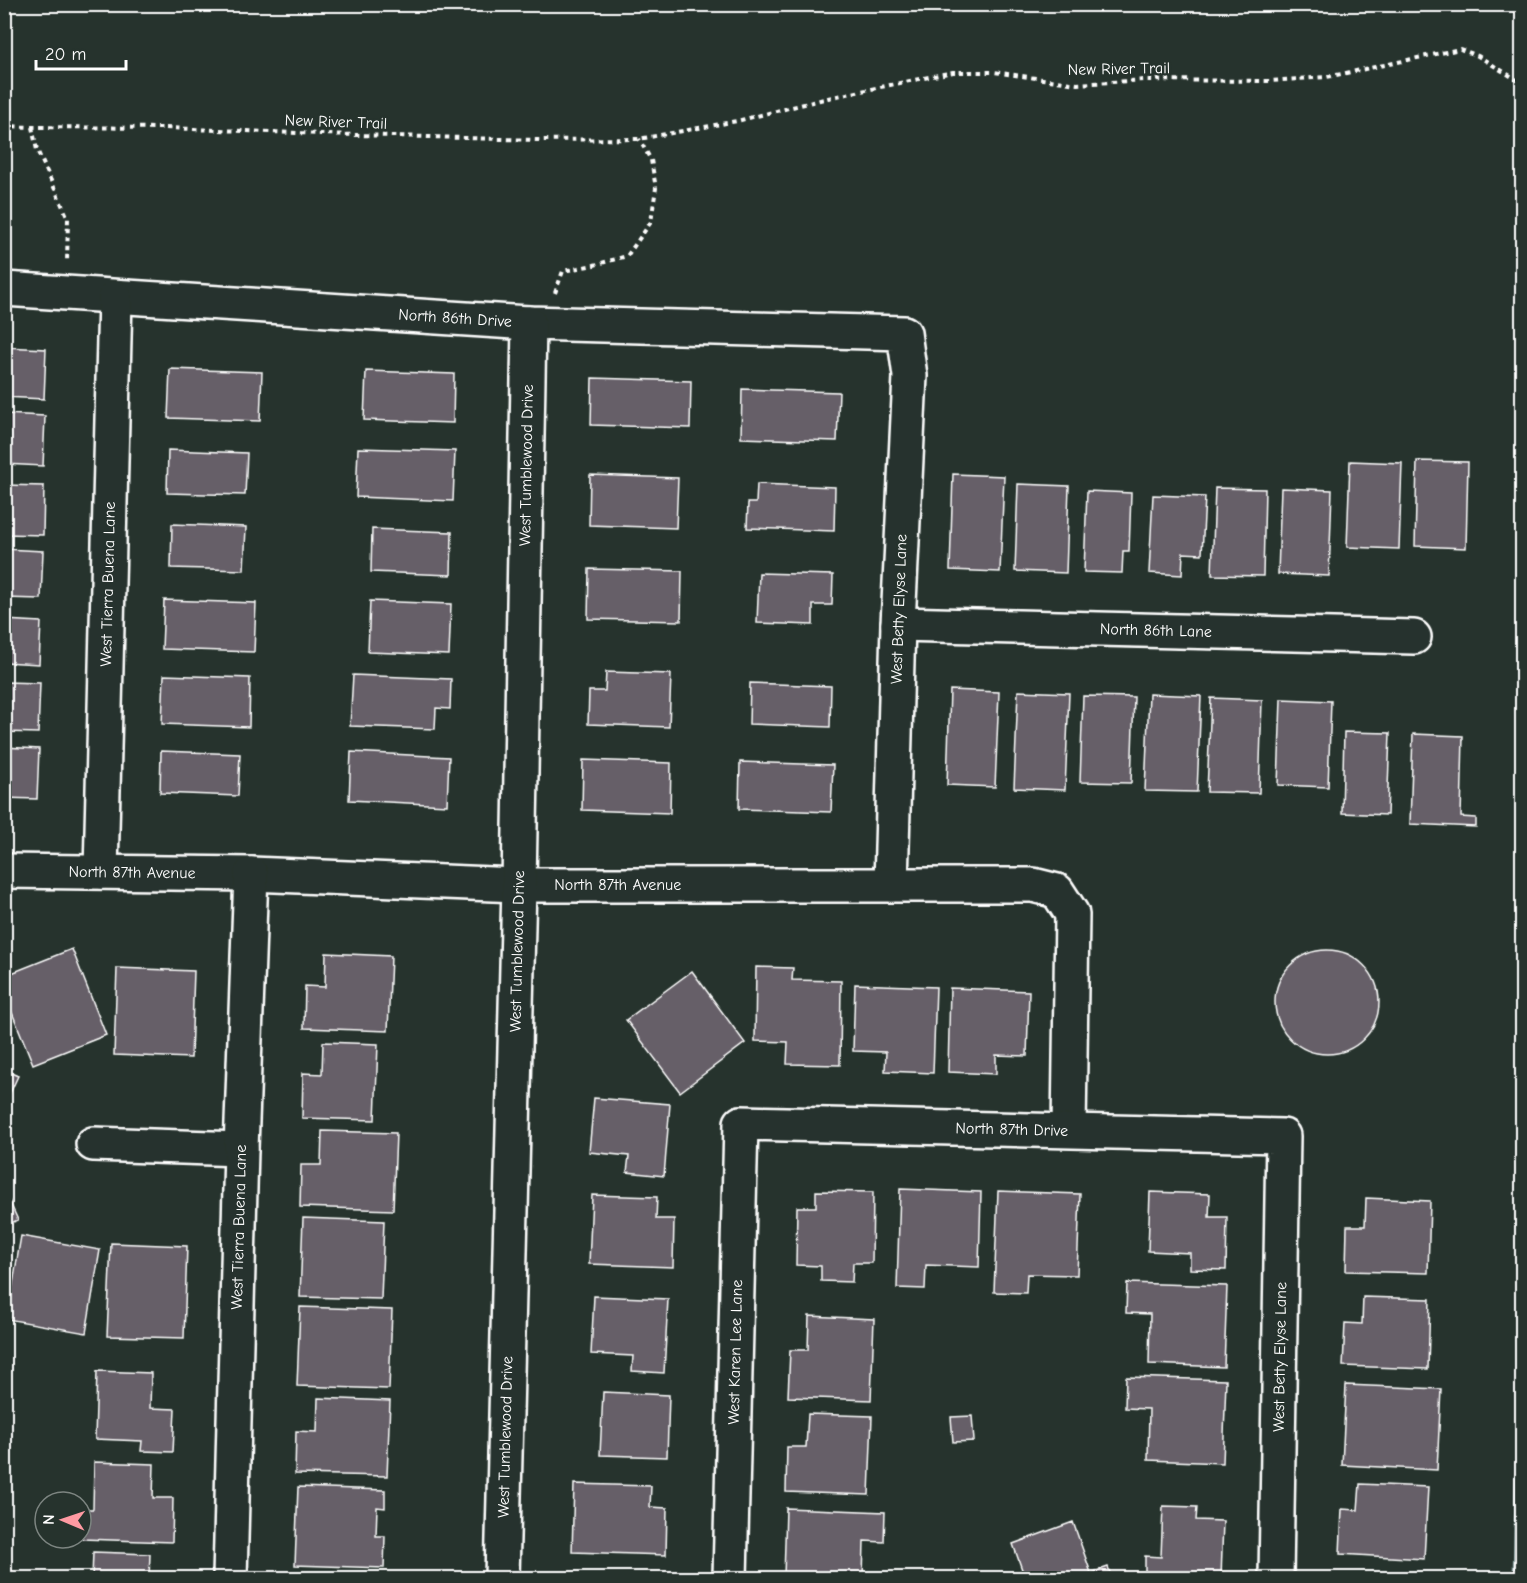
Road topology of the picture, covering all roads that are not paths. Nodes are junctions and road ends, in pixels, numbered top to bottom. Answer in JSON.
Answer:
{"nodes":[{"id":1,"x":4,"y":289,"type":"edge"},
{"id":2,"x":115,"y":297,"type":"junction"},
{"id":3,"x":543,"y":323,"type":"junction"},
{"id":4,"x":904,"y":333,"type":"joint"},
{"id":5,"x":898,"y":624,"type":"junction"},
{"id":6,"x":1414,"y":637,"type":"dead end"},
{"id":7,"x":4,"y":871,"type":"edge"},
{"id":8,"x":101,"y":872,"type":"junction"},
{"id":9,"x":250,"y":874,"type":"junction"},
{"id":10,"x":519,"y":885,"type":"junction"},
{"id":11,"x":891,"y":885,"type":"junction"},
{"id":12,"x":741,"y":1123,"type":"joint"},
{"id":13,"x":1069,"y":1130,"type":"junction"},
{"id":14,"x":1283,"y":1136,"type":"joint"},
{"id":15,"x":93,"y":1144,"type":"dead end"},
{"id":16,"x":241,"y":1149,"type":"junction"},
{"id":17,"x":230,"y":1578,"type":"edge"},
{"id":18,"x":502,"y":1578,"type":"edge"},
{"id":19,"x":730,"y":1578,"type":"edge"},
{"id":20,"x":1276,"y":1578,"type":"edge"}],
"edges":[{"from":1,"to":2,"type":"street","name":"North 86th Drive"},
{"from":2,"to":3,"type":"street","name":"North 86th Drive"},
{"from":2,"to":8,"type":"street","name":"West Tierra Buena Lane"},
{"from":3,"to":4,"type":"street","name":"North 86th Drive"},
{"from":3,"to":10,"type":"street","name":"West Tumblewood Drive"},
{"from":4,"to":5,"type":"street","name":"West Betty Elyse Lane"},
{"from":5,"to":6,"type":"street","name":"North 86th Lane"},
{"from":5,"to":11,"type":"street","name":"West Betty Elyse Lane"},
{"from":7,"to":8,"type":"street","name":"North 87th Avenue"},
{"from":8,"to":9,"type":"street","name":"North 87th Avenue"},
{"from":9,"to":10,"type":"street","name":"North 87th Avenue"},
{"from":9,"to":16,"type":"street","name":"West Tierra Buena Lane"},
{"from":10,"to":11,"type":"street","name":"North 87th Avenue"},
{"from":10,"to":18,"type":"street","name":"West Tumblewood Drive"},
{"from":11,"to":13,"type":"street","name":"North 87th Avenue"},
{"from":12,"to":13,"type":"street","name":"North 87th Drive"},
{"from":12,"to":19,"type":"street","name":"West Karen Lee Lane"},
{"from":13,"to":14,"type":"street","name":"North 87th Drive"},
{"from":14,"to":20,"type":"street","name":"West Betty Elyse Lane"},
{"from":15,"to":16,"type":"street"},
{"from":16,"to":17,"type":"street","name":"West Tierra Buena Lane"}]}
